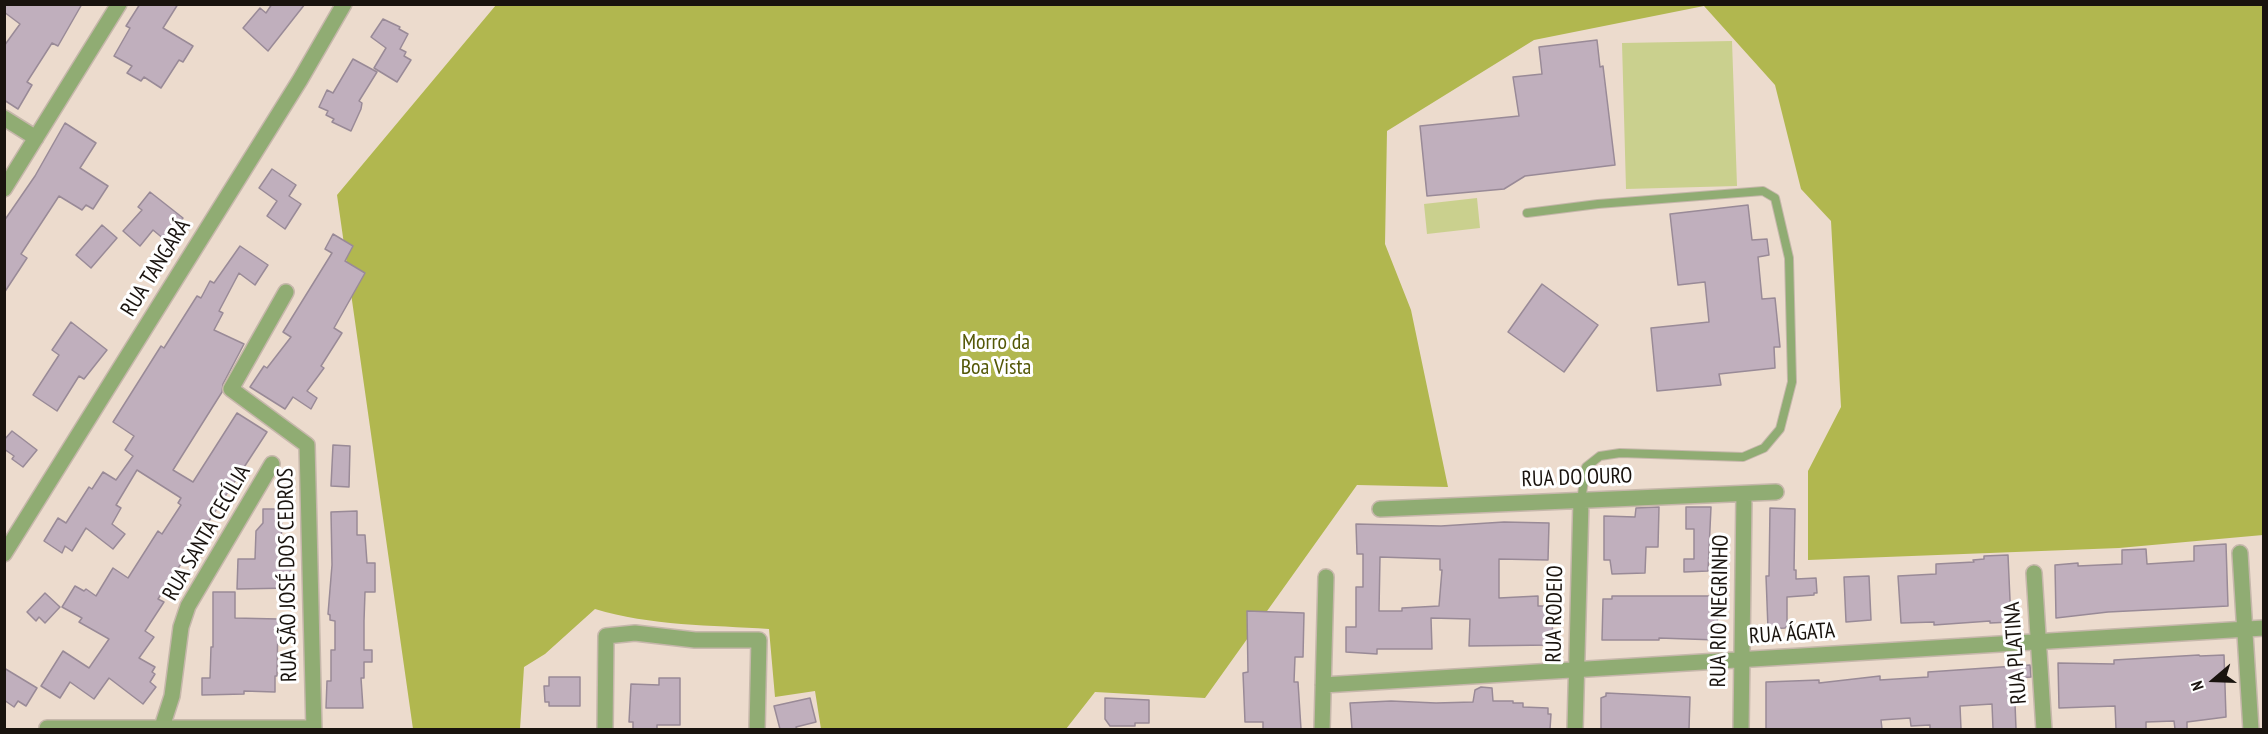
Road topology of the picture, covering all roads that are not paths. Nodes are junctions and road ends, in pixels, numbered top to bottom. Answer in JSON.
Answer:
{"nodes":[{"id":1,"x":119,"y":4,"type":"edge"},
{"id":2,"x":344,"y":4,"type":"edge"},
{"id":3,"x":4,"y":118,"type":"edge"},
{"id":4,"x":36,"y":138,"type":"junction"},
{"id":5,"x":4,"y":189,"type":"edge"},
{"id":6,"x":1527,"y":213,"type":"dead end"},
{"id":7,"x":286,"y":292,"type":"dead end"},
{"id":8,"x":272,"y":464,"type":"dead end"},
{"id":9,"x":1776,"y":492,"type":"dead end"},
{"id":10,"x":1744,"y":494,"type":"junction"},
{"id":11,"x":1581,"y":501,"type":"junction"},
{"id":12,"x":1380,"y":509,"type":"dead end"},
{"id":13,"x":2240,"y":553,"type":"dead end"},
{"id":14,"x":4,"y":554,"type":"edge"},
{"id":15,"x":2034,"y":573,"type":"dead end"},
{"id":16,"x":1326,"y":577,"type":"dead end"},
{"id":17,"x":2264,"y":628,"type":"edge"},
{"id":18,"x":2245,"y":629,"type":"junction"},
{"id":19,"x":2038,"y":642,"type":"junction"},
{"id":20,"x":1742,"y":660,"type":"junction"},
{"id":21,"x":1576,"y":670,"type":"junction"},
{"id":22,"x":1323,"y":686,"type":"junction"},
{"id":23,"x":46,"y":728,"type":"dead end"},
{"id":24,"x":161,"y":729,"type":"edge"},
{"id":25,"x":314,"y":729,"type":"edge"},
{"id":26,"x":605,"y":729,"type":"edge"},
{"id":27,"x":757,"y":729,"type":"edge"},
{"id":28,"x":1322,"y":729,"type":"edge"},
{"id":29,"x":1575,"y":729,"type":"edge"},
{"id":30,"x":1741,"y":729,"type":"edge"},
{"id":31,"x":2044,"y":729,"type":"edge"},
{"id":32,"x":2251,"y":729,"type":"edge"}],
"edges":[{"from":1,"to":4,"type":"street"},
{"from":2,"to":14,"type":"street","name":"RUA TANGARÁ"},
{"from":3,"to":4,"type":"street"},
{"from":4,"to":5,"type":"street"},
{"from":6,"to":11,"type":"lane"},
{"from":7,"to":25,"type":"street","name":"RUA SÃO JOSÉ DOS CEDROS"},
{"from":8,"to":24,"type":"street","name":"RUA SANTA CECÍLIA"},
{"from":9,"to":10,"type":"street","name":"RUA DO OURO"},
{"from":10,"to":11,"type":"street","name":"RUA DO OURO"},
{"from":10,"to":20,"type":"street","name":"RUA RIO NEGRINHO"},
{"from":11,"to":12,"type":"street","name":"RUA DO OURO"},
{"from":11,"to":21,"type":"street","name":"RUA RODEIO"},
{"from":13,"to":18,"type":"street"},
{"from":15,"to":19,"type":"street","name":"RUA PLATINA"},
{"from":16,"to":22,"type":"street"},
{"from":17,"to":18,"type":"street","name":"RUA ÁGATA"},
{"from":18,"to":19,"type":"street","name":"RUA ÁGATA"},
{"from":18,"to":32,"type":"street"},
{"from":19,"to":20,"type":"street","name":"RUA ÁGATA"},
{"from":19,"to":31,"type":"street","name":"RUA PLATINA"},
{"from":20,"to":21,"type":"street","name":"RUA ÁGATA"},
{"from":20,"to":30,"type":"street","name":"RUA RIO NEGRINHO"},
{"from":21,"to":22,"type":"street","name":"RUA ÁGATA"},
{"from":21,"to":29,"type":"street","name":"RUA RODEIO"},
{"from":22,"to":28,"type":"street"},
{"from":23,"to":24,"type":"street"},
{"from":24,"to":25,"type":"street"},
{"from":26,"to":27,"type":"street"}]}
